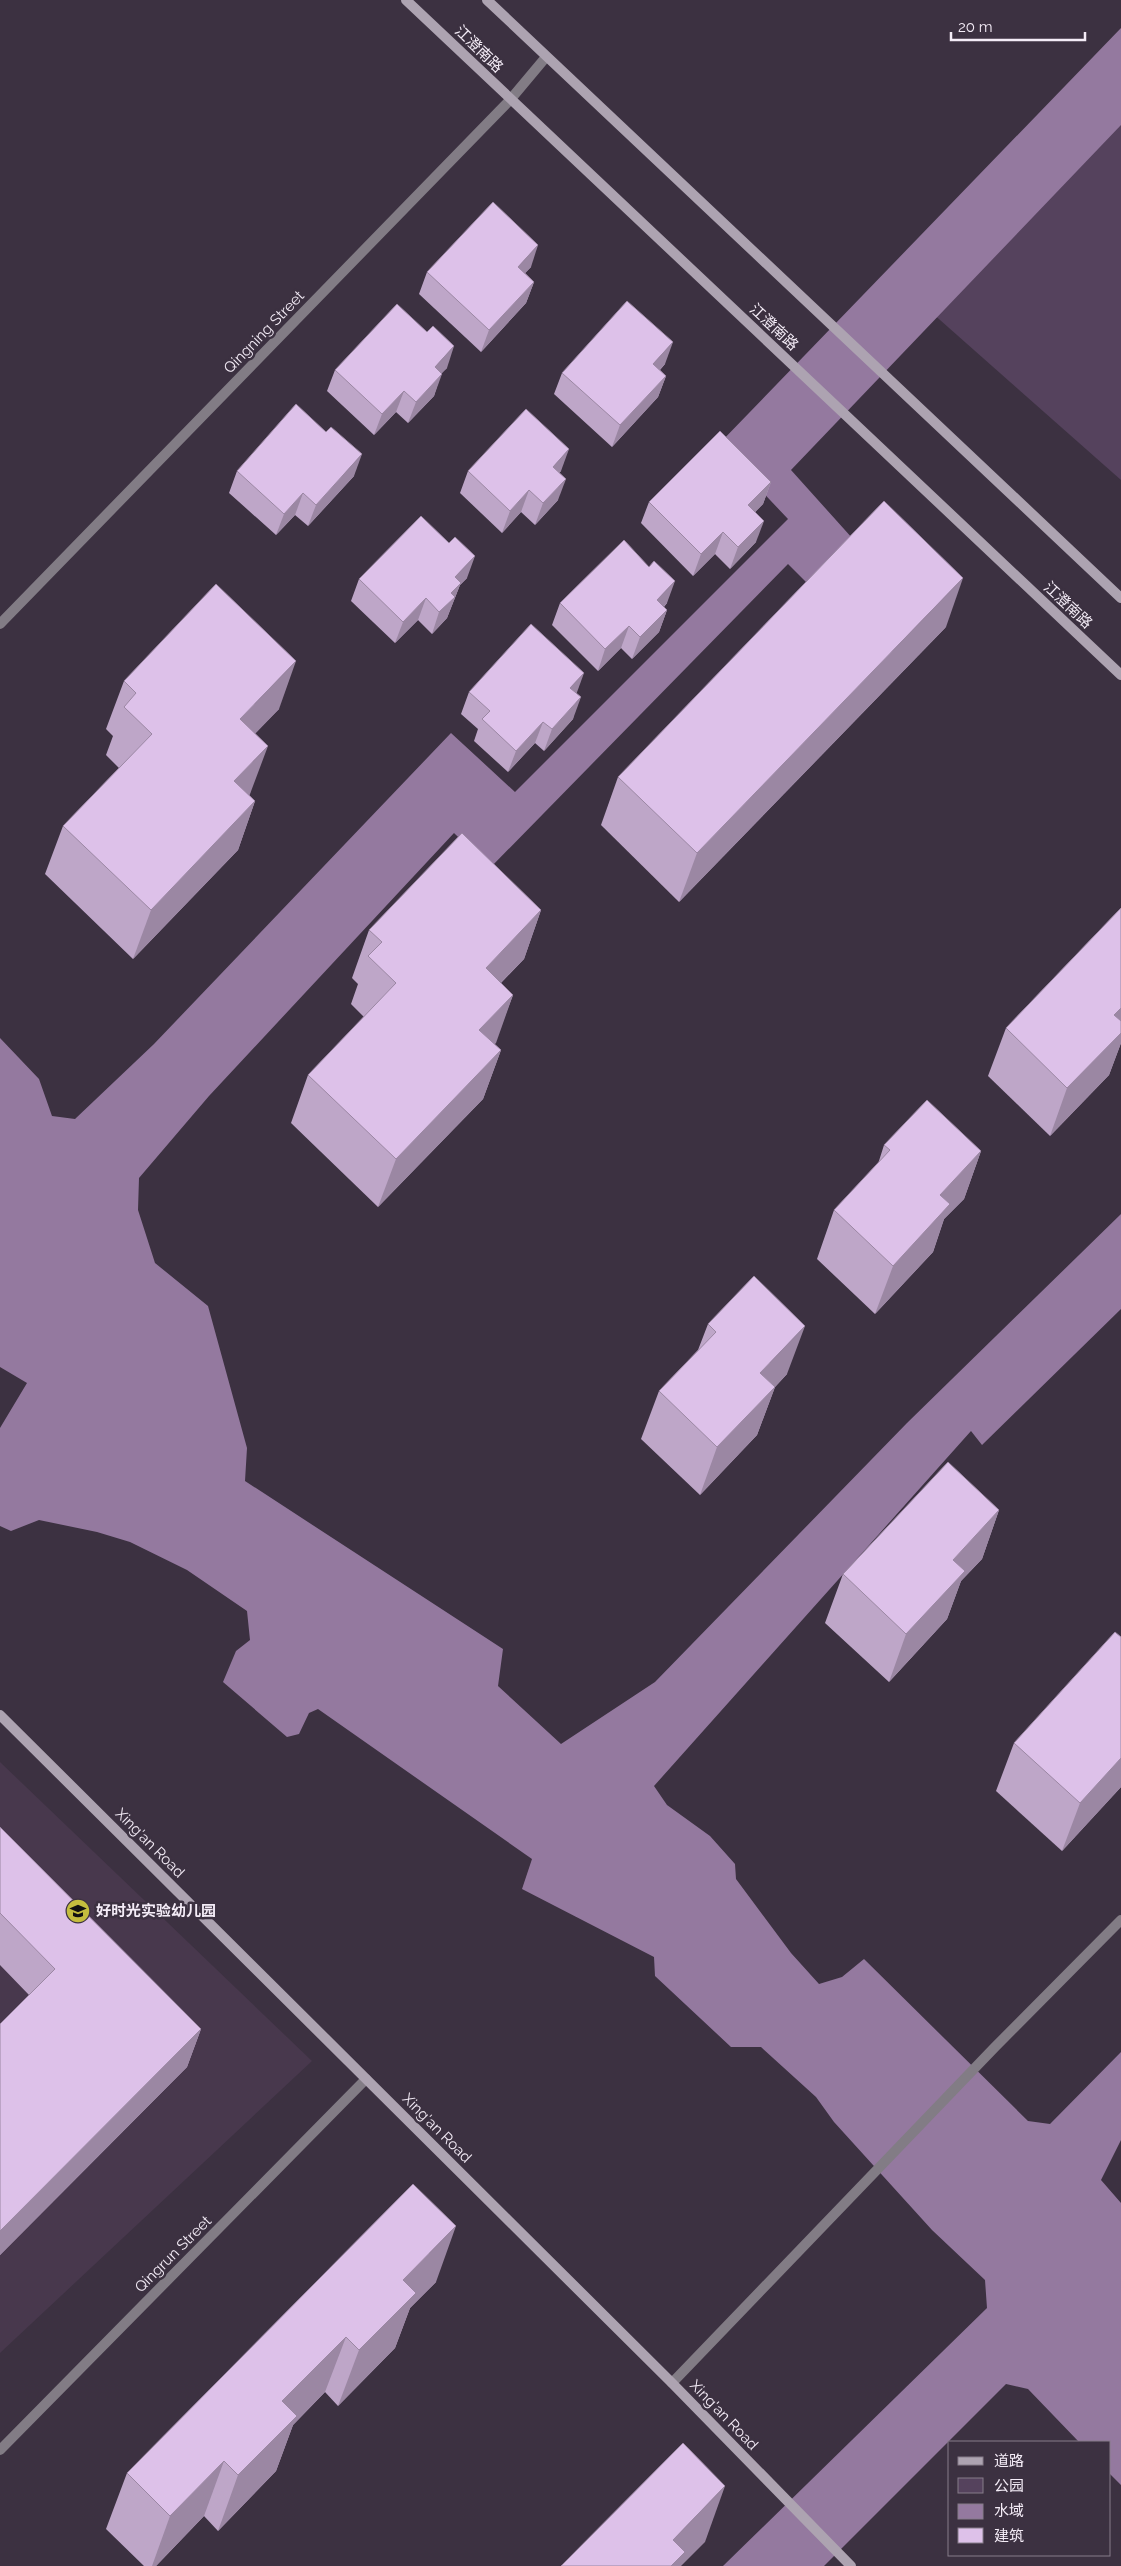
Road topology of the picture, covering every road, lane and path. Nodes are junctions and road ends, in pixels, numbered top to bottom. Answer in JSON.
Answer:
{"nodes":[{"id":1,"x":406,"y":0,"type":"edge"},
{"id":2,"x":488,"y":0,"type":"edge"},
{"id":3,"x":546,"y":58,"type":"junction"},
{"id":4,"x":510,"y":100,"type":"junction"},
{"id":5,"x":1121,"y":598,"type":"edge"},
{"id":6,"x":0,"y":624,"type":"edge"},
{"id":7,"x":1121,"y":675,"type":"edge"},
{"id":8,"x":0,"y":1715,"type":"edge"},
{"id":9,"x":1121,"y":1920,"type":"edge"},
{"id":10,"x":366,"y":2079,"type":"junction"},
{"id":11,"x":672,"y":2383,"type":"junction"},
{"id":12,"x":0,"y":2450,"type":"edge"},
{"id":13,"x":851,"y":2566,"type":"edge"}],
"edges":[{"from":1,"to":4,"type":"main road","name":"江澄南路"},
{"from":2,"to":3,"type":"main road"},
{"from":3,"to":4,"type":"street","name":"Qingning Street"},
{"from":3,"to":5,"type":"main road"},
{"from":4,"to":6,"type":"street","name":"Qingning Street"},
{"from":4,"to":7,"type":"main road","name":"江澄南路"},
{"from":8,"to":10,"type":"main road","name":"Xing'an Road"},
{"from":9,"to":11,"type":"street"},
{"from":10,"to":11,"type":"main road","name":"Xing'an Road"},
{"from":10,"to":12,"type":"street","name":"Qingrun Street"},
{"from":11,"to":13,"type":"main road","name":"Xing'an Road"}]}
